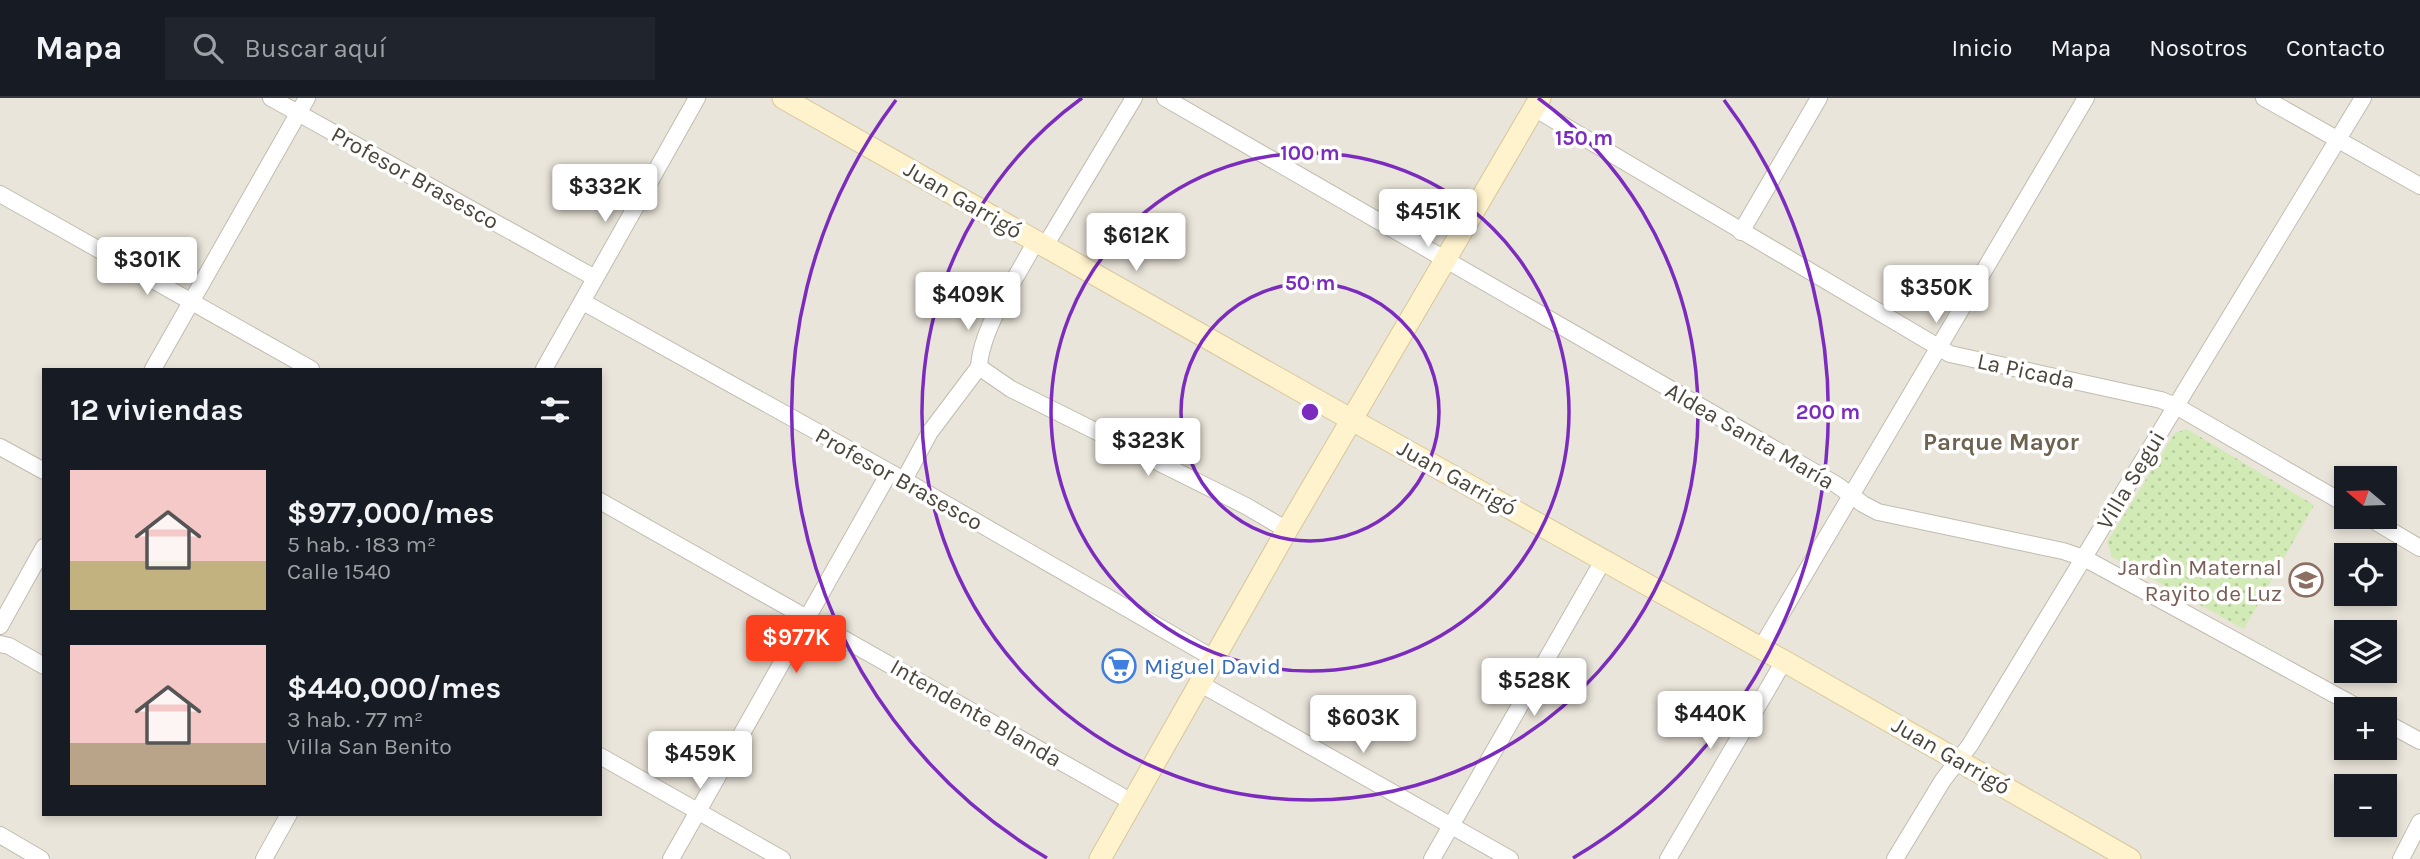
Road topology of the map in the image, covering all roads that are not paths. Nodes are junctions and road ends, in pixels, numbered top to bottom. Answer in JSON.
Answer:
{"nodes":[{"id":1,"x":271,"y":98,"type":"edge"},
{"id":2,"x":307,"y":98,"type":"edge"},
{"id":3,"x":697,"y":98,"type":"edge"},
{"id":4,"x":783,"y":98,"type":"edge"},
{"id":5,"x":1134,"y":98,"type":"edge"},
{"id":6,"x":1165,"y":98,"type":"edge"},
{"id":7,"x":1819,"y":98,"type":"edge"},
{"id":8,"x":2086,"y":98,"type":"edge"},
{"id":9,"x":2264,"y":98,"type":"edge"},
{"id":10,"x":2363,"y":98,"type":"edge"},
{"id":11,"x":1537,"y":103,"type":"edge"},
{"id":12,"x":298,"y":114,"type":"junction"},
{"id":13,"x":2338,"y":141,"type":"junction"},
{"id":14,"x":2420,"y":186,"type":"edge"},
{"id":15,"x":0,"y":194,"type":"edge"},
{"id":16,"x":1741,"y":232,"type":"junction"},
{"id":17,"x":1041,"y":244,"type":"junction"},
{"id":18,"x":1446,"y":260,"type":"junction"},
{"id":19,"x":595,"y":278,"type":"junction"},
{"id":20,"x":193,"y":302,"type":"junction"},
{"id":21,"x":583,"y":302,"type":"junction"},
{"id":22,"x":1939,"y":348,"type":"junction"},
{"id":23,"x":154,"y":368,"type":"edge"},
{"id":24,"x":309,"y":368,"type":"edge"},
{"id":25,"x":545,"y":368,"type":"edge"},
{"id":26,"x":979,"y":368,"type":"junction"},
{"id":27,"x":2176,"y":406,"type":"junction"},
{"id":28,"x":1352,"y":420,"type":"junction"},
{"id":29,"x":0,"y":447,"type":"edge"},
{"id":30,"x":42,"y":470,"type":"edge"},
{"id":31,"x":896,"y":477,"type":"junction"},
{"id":32,"x":1852,"y":495,"type":"junction"},
{"id":33,"x":2334,"y":497,"type":"edge"},
{"id":34,"x":602,"y":502,"type":"edge"},
{"id":35,"x":2388,"y":529,"type":"edge"},
{"id":36,"x":1287,"y":530,"type":"junction"},
{"id":37,"x":2420,"y":548,"type":"edge"},
{"id":38,"x":42,"y":552,"type":"edge"},
{"id":39,"x":2084,"y":558,"type":"junction"},
{"id":40,"x":1604,"y":559,"type":"junction"},
{"id":41,"x":807,"y":617,"type":"junction"},
{"id":42,"x":0,"y":626,"type":"edge"},
{"id":43,"x":0,"y":644,"type":"edge"},
{"id":44,"x":1760,"y":648,"type":"junction"},
{"id":45,"x":1213,"y":658,"type":"junction"},
{"id":46,"x":1784,"y":661,"type":"junction"},
{"id":47,"x":42,"y":665,"type":"edge"},
{"id":48,"x":1199,"y":683,"type":"junction"},
{"id":49,"x":2339,"y":697,"type":"edge"},
{"id":50,"x":2397,"y":729,"type":"edge"},
{"id":51,"x":2420,"y":741,"type":"edge"},
{"id":52,"x":602,"y":757,"type":"edge"},
{"id":53,"x":1959,"y":760,"type":"junction"},
{"id":54,"x":1132,"y":802,"type":"junction"},
{"id":55,"x":698,"y":811,"type":"junction"},
{"id":56,"x":288,"y":816,"type":"edge"},
{"id":57,"x":2420,"y":822,"type":"edge"},
{"id":58,"x":1451,"y":826,"type":"junction"},
{"id":59,"x":0,"y":835,"type":"edge"},
{"id":60,"x":41,"y":859,"type":"edge"},
{"id":61,"x":264,"y":859,"type":"edge"},
{"id":62,"x":671,"y":859,"type":"edge"},
{"id":63,"x":782,"y":859,"type":"edge"},
{"id":64,"x":1100,"y":859,"type":"edge"},
{"id":65,"x":1432,"y":859,"type":"edge"},
{"id":66,"x":1510,"y":859,"type":"edge"},
{"id":67,"x":1668,"y":859,"type":"edge"},
{"id":68,"x":1895,"y":859,"type":"edge"},
{"id":69,"x":2130,"y":859,"type":"edge"},
{"id":70,"x":2401,"y":859,"type":"edge"}],
"edges":[{"from":1,"to":12,"type":"street","name":"Profesor Brasesco"},
{"from":2,"to":12,"type":"street"},
{"from":3,"to":19,"type":"street"},
{"from":4,"to":17,"type":"street","name":"Juan Garrigó"},
{"from":5,"to":17,"type":"street"},
{"from":6,"to":18,"type":"street","name":"Aldea Santa María"},
{"from":7,"to":16,"type":"street"},
{"from":8,"to":22,"type":"street"},
{"from":9,"to":13,"type":"street"},
{"from":10,"to":13,"type":"street","name":"Villa Segui"},
{"from":11,"to":16,"type":"street","name":"La Picada"},
{"from":11,"to":18,"type":"street"},
{"from":12,"to":19,"type":"street","name":"Profesor Brasesco"},
{"from":12,"to":20,"type":"street"},
{"from":13,"to":14,"type":"street"},
{"from":13,"to":27,"type":"street","name":"Villa Segui"},
{"from":15,"to":20,"type":"street"},
{"from":16,"to":22,"type":"street","name":"La Picada"},
{"from":17,"to":26,"type":"street"},
{"from":17,"to":28,"type":"street","name":"Juan Garrigó"},
{"from":18,"to":28,"type":"street"},
{"from":18,"to":32,"type":"street","name":"Aldea Santa María"},
{"from":19,"to":21,"type":"street"},
{"from":20,"to":23,"type":"street"},
{"from":20,"to":24,"type":"street"},
{"from":21,"to":25,"type":"street"},
{"from":21,"to":31,"type":"street","name":"Profesor Brasesco"},
{"from":22,"to":27,"type":"street","name":"La Picada"},
{"from":22,"to":32,"type":"street"},
{"from":26,"to":31,"type":"street"},
{"from":26,"to":36,"type":"street"},
{"from":27,"to":33,"type":"street","name":"La Picada"},
{"from":27,"to":39,"type":"street","name":"Villa Segui"},
{"from":28,"to":36,"type":"street"},
{"from":28,"to":40,"type":"street","name":"Juan Garrigó"},
{"from":29,"to":30,"type":"street"},
{"from":31,"to":41,"type":"street"},
{"from":31,"to":45,"type":"street","name":"Profesor Brasesco"},
{"from":32,"to":39,"type":"street","name":"Aldea Santa María"},
{"from":32,"to":44,"type":"street"},
{"from":34,"to":41,"type":"street","name":"Intendente Blanda"},
{"from":35,"to":37,"type":"street"},
{"from":36,"to":45,"type":"street"},
{"from":38,"to":42,"type":"street"},
{"from":39,"to":49,"type":"street","name":"Aldea Santa María"},
{"from":39,"to":53,"type":"street","name":"Villa Segui"},
{"from":40,"to":44,"type":"street","name":"Juan Garrigó"},
{"from":40,"to":58,"type":"street"},
{"from":41,"to":54,"type":"street","name":"Intendente Blanda"},
{"from":41,"to":55,"type":"street"},
{"from":43,"to":47,"type":"street"},
{"from":44,"to":46,"type":"street","name":"Juan Garrigó"},
{"from":45,"to":48,"type":"street"},
{"from":46,"to":53,"type":"street","name":"Juan Garrigó"},
{"from":46,"to":67,"type":"street"},
{"from":48,"to":54,"type":"street"},
{"from":48,"to":58,"type":"street"},
{"from":50,"to":51,"type":"street"},
{"from":52,"to":55,"type":"street"},
{"from":53,"to":68,"type":"street","name":"Villa Segui"},
{"from":53,"to":69,"type":"street","name":"Juan Garrigó"},
{"from":54,"to":64,"type":"street"},
{"from":55,"to":62,"type":"street"},
{"from":55,"to":63,"type":"street"},
{"from":56,"to":61,"type":"street"},
{"from":57,"to":70,"type":"street"},
{"from":58,"to":65,"type":"street"},
{"from":58,"to":66,"type":"street"},
{"from":59,"to":60,"type":"street"}]}
